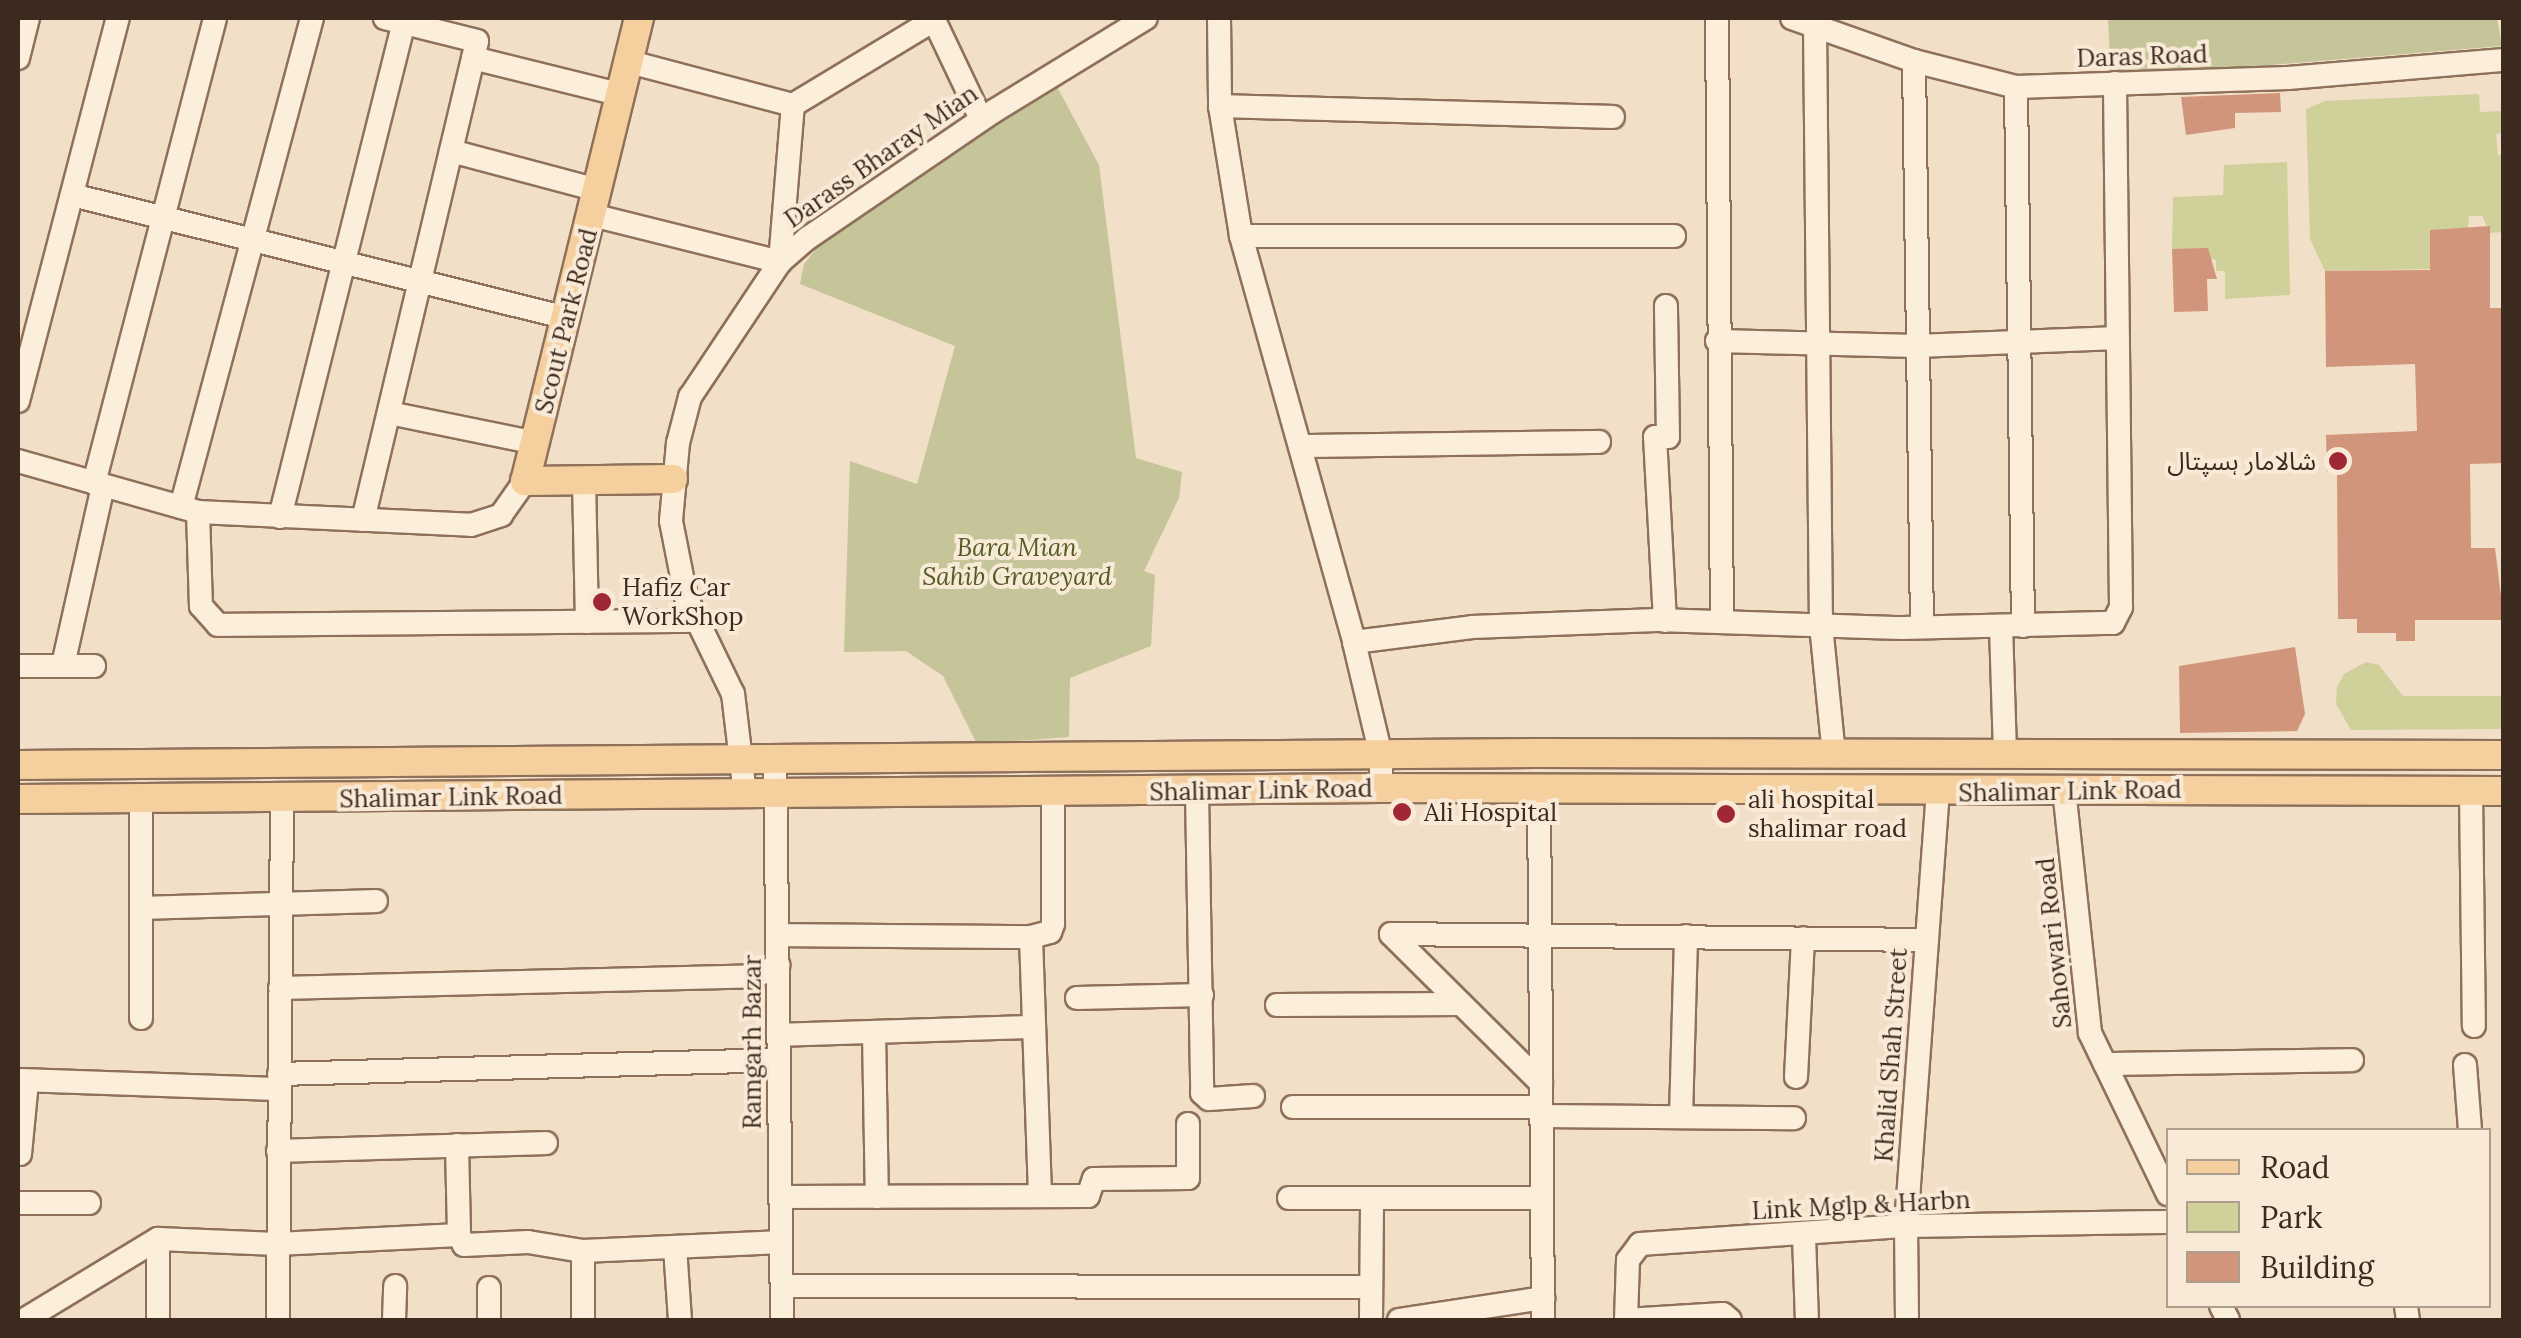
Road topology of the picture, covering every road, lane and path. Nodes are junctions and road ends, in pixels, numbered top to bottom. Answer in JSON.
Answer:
{"nodes":[{"id":1,"x":28,"y":18,"type":"edge"},
{"id":2,"x":118,"y":18,"type":"edge"},
{"id":3,"x":215,"y":18,"type":"edge"},
{"id":4,"x":312,"y":18,"type":"edge"},
{"id":5,"x":639,"y":18,"type":"edge"},
{"id":6,"x":1146,"y":18,"type":"edge"},
{"id":7,"x":1219,"y":18,"type":"edge"},
{"id":8,"x":1717,"y":18,"type":"edge"},
{"id":9,"x":394,"y":20,"type":"edge"},
{"id":10,"x":1819,"y":23,"type":"edge"},
{"id":11,"x":18,"y":58,"type":"edge"},
{"id":12,"x":473,"y":58,"type":"junction"},
{"id":13,"x":626,"y":60,"type":"junction"},
{"id":14,"x":2504,"y":60,"type":"edge"},
{"id":15,"x":1914,"y":61,"type":"junction"},
{"id":16,"x":2115,"y":83,"type":"junction"},
{"id":17,"x":2016,"y":86,"type":"junction"},
{"id":18,"x":622,"y":94,"type":"junction"},
{"id":19,"x":793,"y":104,"type":"junction"},
{"id":20,"x":1220,"y":106,"type":"junction"},
{"id":21,"x":1613,"y":116,"type":"dead end"},
{"id":22,"x":981,"y":119,"type":"junction"},
{"id":23,"x":451,"y":151,"type":"junction"},
{"id":24,"x":72,"y":195,"type":"junction"},
{"id":25,"x":595,"y":203,"type":"junction"},
{"id":26,"x":163,"y":218,"type":"junction"},
{"id":27,"x":1241,"y":236,"type":"junction"},
{"id":28,"x":1674,"y":236,"type":"dead end"},
{"id":29,"x":252,"y":240,"type":"junction"},
{"id":30,"x":780,"y":262,"type":"junction"},
{"id":31,"x":344,"y":263,"type":"junction"},
{"id":32,"x":420,"y":282,"type":"junction"},
{"id":33,"x":1666,"y":306,"type":"dead end"},
{"id":34,"x":566,"y":318,"type":"junction"},
{"id":35,"x":2118,"y":338,"type":"junction"},
{"id":36,"x":1818,"y":340,"type":"junction"},
{"id":37,"x":1717,"y":341,"type":"junction"},
{"id":38,"x":2019,"y":342,"type":"junction"},
{"id":39,"x":1917,"y":346,"type":"junction"},
{"id":40,"x":18,"y":401,"type":"edge"},
{"id":41,"x":389,"y":413,"type":"junction"},
{"id":42,"x":536,"y":442,"type":"junction"},
{"id":43,"x":1599,"y":442,"type":"dead end"},
{"id":44,"x":1301,"y":446,"type":"junction"},
{"id":45,"x":18,"y":461,"type":"edge"},
{"id":46,"x":584,"y":479,"type":"junction"},
{"id":47,"x":673,"y":479,"type":"junction"},
{"id":48,"x":525,"y":481,"type":"junction"},
{"id":49,"x":99,"y":484,"type":"junction"},
{"id":50,"x":189,"y":510,"type":"junction"},
{"id":51,"x":280,"y":516,"type":"junction"},
{"id":52,"x":363,"y":520,"type":"junction"},
{"id":53,"x":696,"y":621,"type":"junction"},
{"id":54,"x":1665,"y":621,"type":"junction"},
{"id":55,"x":587,"y":622,"type":"junction"},
{"id":56,"x":1722,"y":622,"type":"junction"},
{"id":57,"x":1821,"y":625,"type":"junction"},
{"id":58,"x":2012,"y":626,"type":"junction"},
{"id":59,"x":1922,"y":627,"type":"junction"},
{"id":60,"x":1354,"y":642,"type":"junction"},
{"id":61,"x":63,"y":665,"type":"junction"},
{"id":62,"x":18,"y":666,"type":"edge"},
{"id":63,"x":94,"y":666,"type":"dead end"},
{"id":64,"x":2005,"y":754,"type":"junction"},
{"id":65,"x":2283,"y":754,"type":"junction"},
{"id":66,"x":1381,"y":756,"type":"junction"},
{"id":67,"x":1834,"y":756,"type":"junction"},
{"id":68,"x":2504,"y":756,"type":"edge"},
{"id":69,"x":743,"y":764,"type":"junction"},
{"id":70,"x":775,"y":764,"type":"junction"},
{"id":71,"x":18,"y":765,"type":"edge"},
{"id":72,"x":1381,"y":788,"type":"junction"},
{"id":73,"x":2282,"y":788,"type":"junction"},
{"id":74,"x":1538,"y":789,"type":"junction"},
{"id":75,"x":2064,"y":789,"type":"junction"},
{"id":76,"x":1053,"y":790,"type":"junction"},
{"id":77,"x":2471,"y":791,"type":"junction"},
{"id":78,"x":2504,"y":791,"type":"edge"},
{"id":79,"x":1197,"y":792,"type":"junction"},
{"id":80,"x":1938,"y":793,"type":"junction"},
{"id":81,"x":744,"y":794,"type":"junction"},
{"id":82,"x":776,"y":794,"type":"junction"},
{"id":83,"x":18,"y":798,"type":"edge"},
{"id":84,"x":141,"y":799,"type":"junction"},
{"id":85,"x":282,"y":799,"type":"junction"},
{"id":86,"x":376,"y":901,"type":"dead end"},
{"id":87,"x":281,"y":904,"type":"junction"},
{"id":88,"x":142,"y":908,"type":"junction"},
{"id":89,"x":1540,"y":932,"type":"junction"},
{"id":90,"x":779,"y":934,"type":"junction"},
{"id":91,"x":1686,"y":936,"type":"junction"},
{"id":92,"x":1031,"y":937,"type":"junction"},
{"id":93,"x":1804,"y":938,"type":"junction"},
{"id":94,"x":1927,"y":940,"type":"junction"},
{"id":95,"x":779,"y":966,"type":"junction"},
{"id":96,"x":280,"y":988,"type":"junction"},
{"id":97,"x":1202,"y":994,"type":"junction"},
{"id":98,"x":1077,"y":998,"type":"dead end"},
{"id":99,"x":1277,"y":1004,"type":"dead end"},
{"id":100,"x":1461,"y":1004,"type":"junction"},
{"id":101,"x":141,"y":1018,"type":"dead end"},
{"id":102,"x":2474,"y":1026,"type":"dead end"},
{"id":103,"x":1034,"y":1027,"type":"junction"},
{"id":104,"x":874,"y":1032,"type":"junction"},
{"id":105,"x":778,"y":1035,"type":"junction"},
{"id":106,"x":778,"y":1060,"type":"junction"},
{"id":107,"x":2352,"y":1060,"type":"dead end"},
{"id":108,"x":2105,"y":1064,"type":"junction"},
{"id":109,"x":2465,"y":1065,"type":"dead end"},
{"id":110,"x":1796,"y":1078,"type":"dead end"},
{"id":111,"x":22,"y":1080,"type":"edge"},
{"id":112,"x":279,"y":1082,"type":"junction"},
{"id":113,"x":1541,"y":1083,"type":"junction"},
{"id":114,"x":1252,"y":1096,"type":"dead end"},
{"id":115,"x":1293,"y":1107,"type":"dead end"},
{"id":116,"x":1541,"y":1112,"type":"junction"},
{"id":117,"x":1681,"y":1117,"type":"junction"},
{"id":118,"x":1794,"y":1118,"type":"dead end"},
{"id":119,"x":1188,"y":1124,"type":"dead end"},
{"id":120,"x":2470,"y":1128,"type":"edge"},
{"id":121,"x":546,"y":1142,"type":"dead end"},
{"id":122,"x":456,"y":1146,"type":"junction"},
{"id":123,"x":278,"y":1151,"type":"junction"},
{"id":124,"x":20,"y":1154,"type":"dead end"},
{"id":125,"x":2166,"y":1190,"type":"edge"},
{"id":126,"x":1040,"y":1195,"type":"junction"},
{"id":127,"x":876,"y":1197,"type":"junction"},
{"id":128,"x":780,"y":1198,"type":"junction"},
{"id":129,"x":1289,"y":1198,"type":"dead end"},
{"id":130,"x":1372,"y":1198,"type":"junction"},
{"id":131,"x":1542,"y":1198,"type":"junction"},
{"id":132,"x":18,"y":1202,"type":"edge"},
{"id":133,"x":89,"y":1203,"type":"dead end"},
{"id":134,"x":2166,"y":1222,"type":"edge"},
{"id":135,"x":1906,"y":1226,"type":"junction"},
{"id":136,"x":459,"y":1234,"type":"junction"},
{"id":137,"x":1804,"y":1236,"type":"junction"},
{"id":138,"x":158,"y":1240,"type":"junction"},
{"id":139,"x":782,"y":1242,"type":"junction"},
{"id":140,"x":277,"y":1244,"type":"junction"},
{"id":141,"x":675,"y":1247,"type":"junction"},
{"id":142,"x":583,"y":1251,"type":"junction"},
{"id":143,"x":395,"y":1286,"type":"dead end"},
{"id":144,"x":783,"y":1286,"type":"junction"},
{"id":145,"x":1371,"y":1286,"type":"junction"},
{"id":146,"x":489,"y":1288,"type":"dead end"},
{"id":147,"x":1543,"y":1309,"type":"edge"},
{"id":148,"x":1455,"y":1316,"type":"edge"},
{"id":149,"x":27,"y":1320,"type":"edge"},
{"id":150,"x":158,"y":1320,"type":"edge"},
{"id":151,"x":278,"y":1320,"type":"edge"},
{"id":152,"x":394,"y":1320,"type":"edge"},
{"id":153,"x":488,"y":1320,"type":"edge"},
{"id":154,"x":583,"y":1320,"type":"edge"},
{"id":155,"x":680,"y":1320,"type":"edge"},
{"id":156,"x":782,"y":1320,"type":"edge"},
{"id":157,"x":1371,"y":1320,"type":"edge"},
{"id":158,"x":1399,"y":1320,"type":"edge"},
{"id":159,"x":1626,"y":1320,"type":"edge"},
{"id":160,"x":1730,"y":1320,"type":"edge"},
{"id":161,"x":1808,"y":1320,"type":"edge"},
{"id":162,"x":1907,"y":1320,"type":"edge"}],
"edges":[{"from":1,"to":11,"type":"street"},
{"from":2,"to":24,"type":"street"},
{"from":3,"to":26,"type":"street"},
{"from":4,"to":29,"type":"street"},
{"from":5,"to":13,"type":"main road","name":"Scout Park Road"},
{"from":6,"to":22,"type":"street","name":"Darass Bharay Mian"},
{"from":7,"to":20,"type":"street"},
{"from":8,"to":37,"type":"street"},
{"from":9,"to":12,"type":"street"},
{"from":9,"to":31,"type":"street"},
{"from":10,"to":15,"type":"street","name":"Daras Road"},
{"from":10,"to":36,"type":"street"},
{"from":12,"to":18,"type":"street"},
{"from":12,"to":23,"type":"street"},
{"from":13,"to":18,"type":"main road","name":"Scout Park Road"},
{"from":13,"to":19,"type":"street"},
{"from":14,"to":16,"type":"street","name":"Daras Road"},
{"from":15,"to":17,"type":"street","name":"Daras Road"},
{"from":15,"to":39,"type":"street"},
{"from":16,"to":17,"type":"street","name":"Daras Road"},
{"from":16,"to":35,"type":"street"},
{"from":17,"to":38,"type":"street"},
{"from":18,"to":25,"type":"main road","name":"Scout Park Road"},
{"from":19,"to":22,"type":"street"},
{"from":19,"to":30,"type":"street"},
{"from":20,"to":21,"type":"street"},
{"from":20,"to":27,"type":"street"},
{"from":22,"to":30,"type":"street","name":"Darass Bharay Mian"},
{"from":23,"to":25,"type":"street"},
{"from":23,"to":32,"type":"street"},
{"from":24,"to":26,"type":"street"},
{"from":24,"to":40,"type":"street"},
{"from":25,"to":30,"type":"street"},
{"from":25,"to":34,"type":"main road","name":"Scout Park Road"},
{"from":26,"to":29,"type":"street"},
{"from":26,"to":49,"type":"street"},
{"from":27,"to":28,"type":"street"},
{"from":27,"to":44,"type":"street"},
{"from":29,"to":31,"type":"street"},
{"from":29,"to":50,"type":"street"},
{"from":30,"to":47,"type":"street","name":"Darass Bharay Mian"},
{"from":31,"to":32,"type":"street"},
{"from":31,"to":51,"type":"street"},
{"from":32,"to":34,"type":"street"},
{"from":32,"to":41,"type":"street"},
{"from":33,"to":54,"type":"street"},
{"from":34,"to":42,"type":"main road","name":"Scout Park Road"},
{"from":35,"to":38,"type":"street"},
{"from":35,"to":58,"type":"street"},
{"from":36,"to":37,"type":"street"},
{"from":36,"to":39,"type":"street"},
{"from":36,"to":57,"type":"street"},
{"from":37,"to":56,"type":"street"},
{"from":38,"to":39,"type":"street"},
{"from":38,"to":58,"type":"street"},
{"from":39,"to":59,"type":"street"},
{"from":41,"to":42,"type":"street"},
{"from":41,"to":52,"type":"street"},
{"from":42,"to":48,"type":"main road","name":"Scout Park Road"},
{"from":43,"to":44,"type":"street"},
{"from":44,"to":60,"type":"street"},
{"from":45,"to":49,"type":"street"},
{"from":46,"to":47,"type":"main road"},
{"from":46,"to":48,"type":"main road"},
{"from":46,"to":55,"type":"street"},
{"from":47,"to":53,"type":"street","name":"Darass Bharay Mian"},
{"from":48,"to":52,"type":"street"},
{"from":49,"to":50,"type":"street"},
{"from":49,"to":61,"type":"street"},
{"from":50,"to":51,"type":"street"},
{"from":50,"to":55,"type":"street"},
{"from":51,"to":52,"type":"street"},
{"from":53,"to":55,"type":"street"},
{"from":53,"to":69,"type":"street","name":"Darass Bharay Mian"},
{"from":54,"to":56,"type":"street"},
{"from":54,"to":60,"type":"street"},
{"from":56,"to":57,"type":"street"},
{"from":57,"to":59,"type":"street"},
{"from":57,"to":67,"type":"street"},
{"from":58,"to":59,"type":"street"},
{"from":58,"to":64,"type":"street"},
{"from":60,"to":66,"type":"street"},
{"from":61,"to":62,"type":"street"},
{"from":61,"to":63,"type":"street"},
{"from":64,"to":65,"type":"main road","name":"Shalimar Link Road"},
{"from":64,"to":67,"type":"main road","name":"Shalimar Link Road"},
{"from":65,"to":68,"type":"main road","name":"Shalimar Link Road"},
{"from":65,"to":73,"type":"main road"},
{"from":66,"to":67,"type":"main road","name":"Shalimar Link Road"},
{"from":66,"to":70,"type":"main road","name":"Shalimar Link Road"},
{"from":66,"to":72,"type":"street"},
{"from":69,"to":70,"type":"main road","name":"Shalimar Link Road"},
{"from":69,"to":71,"type":"main road","name":"Shalimar Link Road"},
{"from":69,"to":81,"type":"street","name":"Darass Bharay Mian"},
{"from":70,"to":82,"type":"street","name":"Ramgarh Bazar"},
{"from":72,"to":74,"type":"main road","name":"Shalimar Link Road"},
{"from":72,"to":79,"type":"main road","name":"Shalimar Link Road"},
{"from":73,"to":75,"type":"main road","name":"Shalimar Link Road"},
{"from":73,"to":77,"type":"main road","name":"Shalimar Link Road"},
{"from":74,"to":80,"type":"main road","name":"Shalimar Link Road"},
{"from":74,"to":89,"type":"street"},
{"from":75,"to":80,"type":"main road","name":"Shalimar Link Road"},
{"from":75,"to":108,"type":"street","name":"Sahowari Road"},
{"from":76,"to":79,"type":"main road","name":"Shalimar Link Road"},
{"from":76,"to":82,"type":"main road","name":"Shalimar Link Road"},
{"from":76,"to":92,"type":"street"},
{"from":77,"to":78,"type":"main road","name":"Shalimar Link Road"},
{"from":77,"to":102,"type":"street"},
{"from":79,"to":97,"type":"street"},
{"from":80,"to":94,"type":"street","name":"Khalid Shah Street"},
{"from":81,"to":82,"type":"main road","name":"Shalimar Link Road"},
{"from":81,"to":85,"type":"main road","name":"Shalimar Link Road"},
{"from":82,"to":90,"type":"street","name":"Ramgarh Bazar"},
{"from":83,"to":84,"type":"main road","name":"Shalimar Link Road"},
{"from":84,"to":85,"type":"main road","name":"Shalimar Link Road"},
{"from":84,"to":88,"type":"street"},
{"from":85,"to":87,"type":"street"},
{"from":86,"to":87,"type":"street"},
{"from":87,"to":88,"type":"street"},
{"from":87,"to":96,"type":"street"},
{"from":88,"to":101,"type":"street"},
{"from":89,"to":91,"type":"street"},
{"from":89,"to":100,"type":"street"},
{"from":89,"to":113,"type":"street"},
{"from":90,"to":92,"type":"street"},
{"from":90,"to":95,"type":"street","name":"Ramgarh Bazar"},
{"from":91,"to":93,"type":"street"},
{"from":91,"to":117,"type":"street"},
{"from":92,"to":103,"type":"street"},
{"from":93,"to":94,"type":"street"},
{"from":93,"to":110,"type":"street"},
{"from":94,"to":135,"type":"street","name":"Khalid Shah Street"},
{"from":95,"to":96,"type":"street"},
{"from":95,"to":105,"type":"street","name":"Ramgarh Bazar"},
{"from":96,"to":112,"type":"street"},
{"from":97,"to":98,"type":"street"},
{"from":97,"to":114,"type":"street"},
{"from":99,"to":100,"type":"street"},
{"from":100,"to":113,"type":"street"},
{"from":103,"to":104,"type":"street"},
{"from":103,"to":126,"type":"street"},
{"from":104,"to":105,"type":"street"},
{"from":104,"to":127,"type":"street"},
{"from":105,"to":106,"type":"street","name":"Ramgarh Bazar"},
{"from":106,"to":112,"type":"street"},
{"from":106,"to":128,"type":"street","name":"Ramgarh Bazar"},
{"from":107,"to":108,"type":"street"},
{"from":108,"to":125,"type":"street","name":"Sahowari Road"},
{"from":109,"to":120,"type":"street"},
{"from":111,"to":112,"type":"street"},
{"from":111,"to":124,"type":"street"},
{"from":112,"to":123,"type":"street"},
{"from":113,"to":116,"type":"street"},
{"from":115,"to":116,"type":"street"},
{"from":116,"to":117,"type":"street"},
{"from":116,"to":131,"type":"street"},
{"from":117,"to":118,"type":"street"},
{"from":119,"to":126,"type":"street"},
{"from":121,"to":122,"type":"street"},
{"from":122,"to":123,"type":"street"},
{"from":122,"to":136,"type":"street"},
{"from":123,"to":140,"type":"street"},
{"from":126,"to":127,"type":"street"},
{"from":127,"to":128,"type":"street"},
{"from":128,"to":139,"type":"street","name":"Ramgarh Bazar"},
{"from":129,"to":130,"type":"street"},
{"from":130,"to":131,"type":"street"},
{"from":130,"to":145,"type":"street"},
{"from":131,"to":147,"type":"street"},
{"from":132,"to":133,"type":"street"},
{"from":134,"to":135,"type":"street","name":"Link Mglp & Harbn"},
{"from":135,"to":137,"type":"street","name":"Link Mglp & Harbn"},
{"from":135,"to":162,"type":"street","name":"Khalid Shah Street"},
{"from":136,"to":140,"type":"street"},
{"from":136,"to":142,"type":"street"},
{"from":137,"to":159,"type":"street","name":"Link Mglp & Harbn"},
{"from":137,"to":161,"type":"street"},
{"from":138,"to":140,"type":"street"},
{"from":138,"to":149,"type":"street"},
{"from":138,"to":150,"type":"street"},
{"from":139,"to":141,"type":"street"},
{"from":139,"to":144,"type":"street","name":"Ramgarh Bazar"},
{"from":140,"to":151,"type":"street"},
{"from":141,"to":142,"type":"street"},
{"from":141,"to":155,"type":"street"},
{"from":142,"to":154,"type":"street"},
{"from":143,"to":152,"type":"street"},
{"from":144,"to":145,"type":"street"},
{"from":144,"to":156,"type":"street","name":"Ramgarh Bazar"},
{"from":145,"to":157,"type":"street"},
{"from":146,"to":153,"type":"street"},
{"from":147,"to":148,"type":"street"},
{"from":148,"to":158,"type":"street"},
{"from":159,"to":160,"type":"street"}]}
